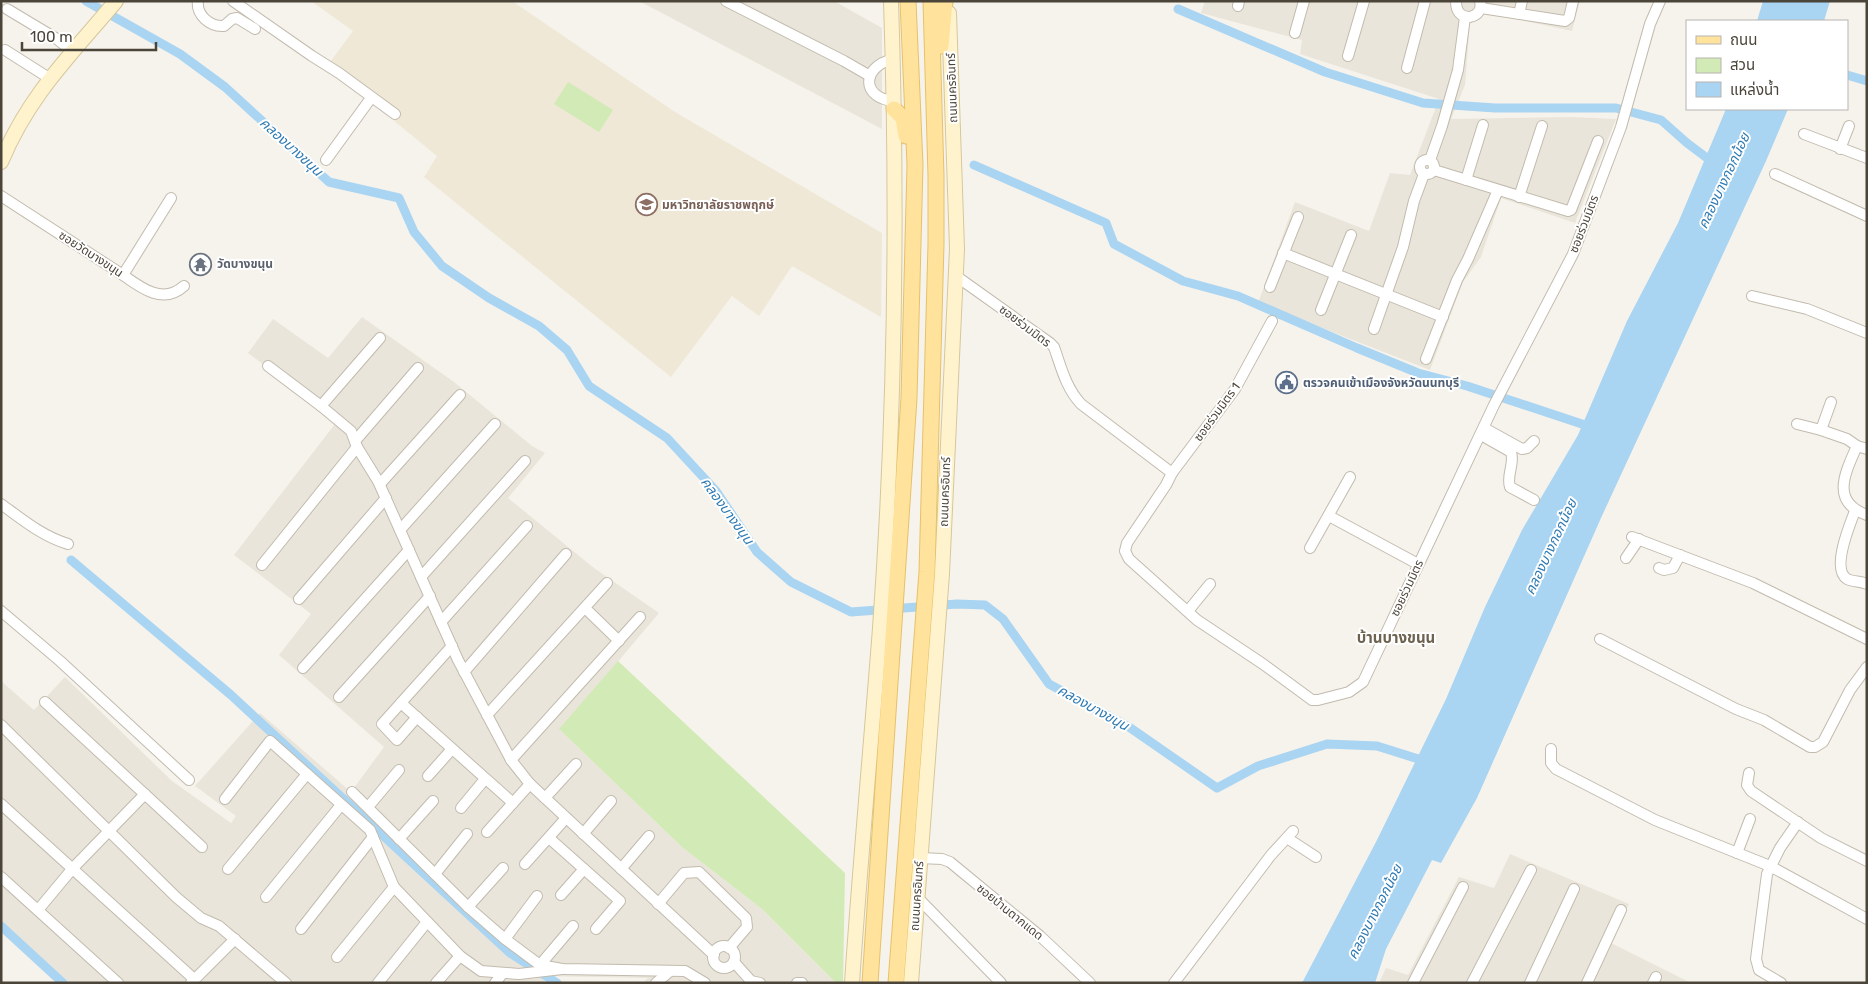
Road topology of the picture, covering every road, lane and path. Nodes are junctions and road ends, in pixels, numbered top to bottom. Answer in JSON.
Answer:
{"nodes":[{"id":1,"x":198,"y":1,"type":"edge"},
{"id":2,"x":233,"y":1,"type":"edge"},
{"id":3,"x":726,"y":1,"type":"edge"},
{"id":4,"x":891,"y":1,"type":"edge"},
{"id":5,"x":908,"y":1,"type":"edge"},
{"id":6,"x":931,"y":1,"type":"edge"},
{"id":7,"x":945,"y":1,"type":"edge"},
{"id":8,"x":949,"y":1,"type":"edge"},
{"id":9,"x":1304,"y":1,"type":"edge"},
{"id":10,"x":1364,"y":1,"type":"edge"},
{"id":11,"x":1425,"y":1,"type":"edge"},
{"id":12,"x":1456,"y":1,"type":"edge"},
{"id":13,"x":1522,"y":1,"type":"edge"},
{"id":14,"x":1573,"y":1,"type":"edge"},
{"id":15,"x":1660,"y":1,"type":"edge"},
{"id":16,"x":114,"y":4,"type":"edge"},
{"id":17,"x":1481,"y":4,"type":"edge"},
{"id":18,"x":7,"y":9,"type":"dead end"},
{"id":19,"x":1518,"y":14,"type":"junction"},
{"id":20,"x":1465,"y":17,"type":"junction"},
{"id":21,"x":255,"y":29,"type":"dead end"},
{"id":22,"x":1295,"y":32,"type":"dead end"},
{"id":23,"x":5,"y":50,"type":"dead end"},
{"id":24,"x":72,"y":50,"type":"junction"},
{"id":25,"x":1348,"y":56,"type":"dead end"},
{"id":26,"x":893,"y":59,"type":"junction"},
{"id":27,"x":1408,"y":68,"type":"dead end"},
{"id":28,"x":870,"y":76,"type":"junction"},
{"id":29,"x":49,"y":78,"type":"junction"},
{"id":30,"x":934,"y":94,"type":"junction"},
{"id":31,"x":371,"y":98,"type":"junction"},
{"id":32,"x":894,"y":105,"type":"junction"},
{"id":33,"x":395,"y":114,"type":"dead end"},
{"id":34,"x":1483,"y":125,"type":"dead end"},
{"id":35,"x":1542,"y":126,"type":"dead end"},
{"id":36,"x":1849,"y":126,"type":"dead end"},
{"id":37,"x":1804,"y":134,"type":"dead end"},
{"id":38,"x":1598,"y":141,"type":"dead end"},
{"id":39,"x":1840,"y":149,"type":"junction"},
{"id":40,"x":1867,"y":158,"type":"edge"},
{"id":41,"x":326,"y":160,"type":"dead end"},
{"id":42,"x":1,"y":162,"type":"edge"},
{"id":43,"x":915,"y":165,"type":"junction"},
{"id":44,"x":1430,"y":168,"type":"junction"},
{"id":45,"x":1775,"y":174,"type":"dead end"},
{"id":46,"x":1466,"y":180,"type":"junction"},
{"id":47,"x":1498,"y":190,"type":"junction"},
{"id":48,"x":1,"y":196,"type":"edge"},
{"id":49,"x":1519,"y":197,"type":"junction"},
{"id":50,"x":171,"y":198,"type":"dead end"},
{"id":51,"x":1867,"y":216,"type":"edge"},
{"id":52,"x":1298,"y":217,"type":"dead end"},
{"id":53,"x":1351,"y":236,"type":"dead end"},
{"id":54,"x":1283,"y":252,"type":"junction"},
{"id":55,"x":1335,"y":274,"type":"junction"},
{"id":56,"x":123,"y":275,"type":"junction"},
{"id":57,"x":956,"y":276,"type":"junction"},
{"id":58,"x":184,"y":286,"type":"dead end"},
{"id":59,"x":1270,"y":287,"type":"dead end"},
{"id":60,"x":1387,"y":295,"type":"junction"},
{"id":61,"x":1752,"y":296,"type":"dead end"},
{"id":62,"x":1321,"y":310,"type":"dead end"},
{"id":63,"x":1442,"y":317,"type":"junction"},
{"id":64,"x":1272,"y":321,"type":"dead end"},
{"id":65,"x":1374,"y":330,"type":"dead end"},
{"id":66,"x":1867,"y":333,"type":"edge"},
{"id":67,"x":380,"y":338,"type":"dead end"},
{"id":68,"x":1426,"y":359,"type":"dead end"},
{"id":69,"x":268,"y":366,"type":"dead end"},
{"id":70,"x":418,"y":368,"type":"dead end"},
{"id":71,"x":460,"y":396,"type":"dead end"},
{"id":72,"x":1832,"y":402,"type":"dead end"},
{"id":73,"x":321,"y":406,"type":"junction"},
{"id":74,"x":495,"y":424,"type":"dead end"},
{"id":75,"x":1797,"y":424,"type":"dead end"},
{"id":76,"x":1821,"y":430,"type":"junction"},
{"id":77,"x":1483,"y":431,"type":"junction"},
{"id":78,"x":1534,"y":442,"type":"dead end"},
{"id":79,"x":356,"y":444,"type":"junction"},
{"id":80,"x":1862,"y":448,"type":"edge"},
{"id":81,"x":525,"y":461,"type":"dead end"},
{"id":82,"x":1172,"y":473,"type":"junction"},
{"id":83,"x":1350,"y":478,"type":"dead end"},
{"id":84,"x":380,"y":484,"type":"junction"},
{"id":85,"x":386,"y":498,"type":"junction"},
{"id":86,"x":1534,"y":500,"type":"dead end"},
{"id":87,"x":1,"y":504,"type":"edge"},
{"id":88,"x":1855,"y":511,"type":"junction"},
{"id":89,"x":1867,"y":515,"type":"edge"},
{"id":90,"x":1329,"y":516,"type":"junction"},
{"id":91,"x":527,"y":526,"type":"dead end"},
{"id":92,"x":400,"y":530,"type":"junction"},
{"id":93,"x":68,"y":544,"type":"dead end"},
{"id":94,"x":1310,"y":548,"type":"dead end"},
{"id":95,"x":409,"y":550,"type":"junction"},
{"id":96,"x":566,"y":554,"type":"dead end"},
{"id":97,"x":1680,"y":555,"type":"junction"},
{"id":98,"x":1626,"y":558,"type":"dead end"},
{"id":99,"x":1418,"y":564,"type":"junction"},
{"id":100,"x":262,"y":565,"type":"dead end"},
{"id":101,"x":1659,"y":568,"type":"dead end"},
{"id":102,"x":421,"y":577,"type":"junction"},
{"id":103,"x":608,"y":583,"type":"dead end"},
{"id":104,"x":1210,"y":584,"type":"dead end"},
{"id":105,"x":1867,"y":584,"type":"edge"},
{"id":106,"x":933,"y":593,"type":"junction"},
{"id":107,"x":430,"y":596,"type":"junction"},
{"id":108,"x":299,"y":599,"type":"dead end"},
{"id":109,"x":889,"y":600,"type":"junction"},
{"id":110,"x":585,"y":608,"type":"junction"},
{"id":111,"x":1,"y":611,"type":"edge"},
{"id":112,"x":1188,"y":611,"type":"junction"},
{"id":113,"x":640,"y":618,"type":"dead end"},
{"id":114,"x":888,"y":618,"type":"junction"},
{"id":115,"x":441,"y":622,"type":"junction"},
{"id":116,"x":1600,"y":639,"type":"dead end"},
{"id":117,"x":1867,"y":639,"type":"edge"},
{"id":118,"x":619,"y":641,"type":"junction"},
{"id":119,"x":452,"y":646,"type":"junction"},
{"id":120,"x":1867,"y":667,"type":"edge"},
{"id":121,"x":303,"y":668,"type":"dead end"},
{"id":122,"x":464,"y":672,"type":"junction"},
{"id":123,"x":339,"y":697,"type":"dead end"},
{"id":124,"x":45,"y":702,"type":"dead end"},
{"id":125,"x":401,"y":703,"type":"junction"},
{"id":126,"x":487,"y":715,"type":"junction"},
{"id":127,"x":417,"y":717,"type":"junction"},
{"id":128,"x":1,"y":725,"type":"edge"},
{"id":129,"x":452,"y":749,"type":"junction"},
{"id":130,"x":1550,"y":749,"type":"dead end"},
{"id":131,"x":511,"y":760,"type":"junction"},
{"id":132,"x":576,"y":764,"type":"dead end"},
{"id":133,"x":400,"y":770,"type":"dead end"},
{"id":134,"x":1749,"y":773,"type":"dead end"},
{"id":135,"x":306,"y":774,"type":"junction"},
{"id":136,"x":428,"y":776,"type":"dead end"},
{"id":137,"x":485,"y":779,"type":"junction"},
{"id":138,"x":189,"y":780,"type":"dead end"},
{"id":139,"x":530,"y":784,"type":"junction"},
{"id":140,"x":352,"y":792,"type":"dead end"},
{"id":141,"x":145,"y":794,"type":"junction"},
{"id":142,"x":545,"y":798,"type":"junction"},
{"id":143,"x":225,"y":799,"type":"dead end"},
{"id":144,"x":433,"y":801,"type":"dead end"},
{"id":145,"x":611,"y":802,"type":"dead end"},
{"id":146,"x":512,"y":803,"type":"junction"},
{"id":147,"x":1,"y":804,"type":"edge"},
{"id":148,"x":341,"y":805,"type":"junction"},
{"id":149,"x":368,"y":807,"type":"junction"},
{"id":150,"x":461,"y":808,"type":"dead end"},
{"id":151,"x":566,"y":818,"type":"junction"},
{"id":152,"x":1750,"y":819,"type":"dead end"},
{"id":153,"x":1798,"y":822,"type":"junction"},
{"id":154,"x":109,"y":831,"type":"junction"},
{"id":155,"x":487,"y":832,"type":"dead end"},
{"id":156,"x":468,"y":834,"type":"dead end"},
{"id":157,"x":583,"y":834,"type":"junction"},
{"id":158,"x":649,"y":836,"type":"dead end"},
{"id":159,"x":373,"y":837,"type":"junction"},
{"id":160,"x":549,"y":838,"type":"junction"},
{"id":161,"x":399,"y":840,"type":"junction"},
{"id":162,"x":202,"y":846,"type":"dead end"},
{"id":163,"x":1737,"y":853,"type":"junction"},
{"id":164,"x":1316,"y":857,"type":"dead end"},
{"id":165,"x":920,"y":858,"type":"junction"},
{"id":166,"x":1867,"y":861,"type":"edge"},
{"id":167,"x":526,"y":864,"type":"dead end"},
{"id":168,"x":1770,"y":866,"type":"junction"},
{"id":169,"x":73,"y":868,"type":"junction"},
{"id":170,"x":503,"y":868,"type":"dead end"},
{"id":171,"x":228,"y":869,"type":"dead end"},
{"id":172,"x":584,"y":869,"type":"junction"},
{"id":173,"x":621,"y":869,"type":"junction"},
{"id":174,"x":1531,"y":870,"type":"dead end"},
{"id":175,"x":435,"y":874,"type":"junction"},
{"id":176,"x":1,"y":877,"type":"edge"},
{"id":177,"x":394,"y":887,"type":"junction"},
{"id":178,"x":1464,"y":887,"type":"dead end"},
{"id":179,"x":1574,"y":889,"type":"dead end"},
{"id":180,"x":561,"y":894,"type":"dead end"},
{"id":181,"x":537,"y":896,"type":"dead end"},
{"id":182,"x":266,"y":897,"type":"dead end"},
{"id":183,"x":917,"y":897,"type":"junction"},
{"id":184,"x":658,"y":904,"type":"junction"},
{"id":185,"x":468,"y":907,"type":"junction"},
{"id":186,"x":38,"y":910,"type":"junction"},
{"id":187,"x":1621,"y":910,"type":"dead end"},
{"id":188,"x":1867,"y":919,"type":"edge"},
{"id":189,"x":427,"y":922,"type":"junction"},
{"id":190,"x":573,"y":926,"type":"dead end"},
{"id":191,"x":301,"y":929,"type":"dead end"},
{"id":192,"x":596,"y":929,"type":"dead end"},
{"id":193,"x":235,"y":939,"type":"junction"},
{"id":194,"x":504,"y":939,"type":"junction"},
{"id":195,"x":729,"y":948,"type":"junction"},
{"id":196,"x":714,"y":955,"type":"junction"},
{"id":197,"x":460,"y":956,"type":"junction"},
{"id":198,"x":338,"y":957,"type":"dead end"},
{"id":199,"x":734,"y":962,"type":"junction"},
{"id":200,"x":540,"y":965,"type":"junction"},
{"id":201,"x":562,"y":969,"type":"junction"},
{"id":202,"x":669,"y":972,"type":"junction"},
{"id":203,"x":502,"y":973,"type":"junction"},
{"id":204,"x":521,"y":978,"type":"edge"},
{"id":205,"x":192,"y":981,"type":"edge"},
{"id":206,"x":118,"y":983,"type":"edge"},
{"id":207,"x":286,"y":983,"type":"edge"},
{"id":208,"x":378,"y":983,"type":"edge"},
{"id":209,"x":436,"y":983,"type":"edge"},
{"id":210,"x":495,"y":983,"type":"edge"},
{"id":211,"x":656,"y":983,"type":"edge"},
{"id":212,"x":705,"y":983,"type":"edge"},
{"id":213,"x":760,"y":983,"type":"edge"},
{"id":214,"x":798,"y":983,"type":"edge"},
{"id":215,"x":802,"y":983,"type":"edge"},
{"id":216,"x":852,"y":983,"type":"edge"},
{"id":217,"x":870,"y":983,"type":"edge"},
{"id":218,"x":896,"y":983,"type":"edge"},
{"id":219,"x":911,"y":983,"type":"edge"},
{"id":220,"x":1001,"y":983,"type":"edge"},
{"id":221,"x":1090,"y":983,"type":"edge"},
{"id":222,"x":1174,"y":983,"type":"edge"},
{"id":223,"x":1413,"y":983,"type":"edge"},
{"id":224,"x":1472,"y":983,"type":"edge"},
{"id":225,"x":1530,"y":983,"type":"edge"},
{"id":226,"x":1587,"y":983,"type":"edge"},
{"id":227,"x":1781,"y":983,"type":"edge"}],
"edges":[{"from":1,"to":21,"type":"street"},
{"from":2,"to":31,"type":"street"},
{"from":3,"to":28,"type":"street"},
{"from":4,"to":26,"type":"main road"},
{"from":5,"to":43,"type":"main road"},
{"from":6,"to":30,"type":"main road","name":"ถนนนครอินทร์"},
{"from":7,"to":30,"type":"main road"},
{"from":8,"to":57,"type":"main road","name":"ถนนนครอินทร์"},
{"from":9,"to":22,"type":"street"},
{"from":10,"to":25,"type":"street"},
{"from":11,"to":27,"type":"street"},
{"from":12,"to":20,"type":"street"},
{"from":13,"to":19,"type":"street"},
{"from":14,"to":19,"type":"street"},
{"from":15,"to":77,"type":"street","name":"ซอยร่วมมิตร"},
{"from":16,"to":24,"type":"main road"},
{"from":17,"to":19,"type":"street"},
{"from":17,"to":20,"type":"street"},
{"from":18,"to":24,"type":"street"},
{"from":20,"to":44,"type":"street"},
{"from":23,"to":29,"type":"street"},
{"from":24,"to":29,"type":"main road"},
{"from":26,"to":28,"type":"street"},
{"from":26,"to":32,"type":"main road"},
{"from":28,"to":32,"type":"street"},
{"from":29,"to":42,"type":"main road"},
{"from":30,"to":106,"type":"main road","name":"ถนนนครอินทร์"},
{"from":31,"to":33,"type":"street"},
{"from":31,"to":41,"type":"street"},
{"from":32,"to":43,"type":"main road"},
{"from":32,"to":109,"type":"main road"},
{"from":34,"to":46,"type":"street"},
{"from":35,"to":49,"type":"street"},
{"from":36,"to":39,"type":"street"},
{"from":37,"to":39,"type":"street"},
{"from":38,"to":49,"type":"street"},
{"from":39,"to":40,"type":"street"},
{"from":43,"to":109,"type":"main road"},
{"from":44,"to":46,"type":"street"},
{"from":44,"to":60,"type":"street"},
{"from":45,"to":51,"type":"street"},
{"from":46,"to":47,"type":"street"},
{"from":47,"to":49,"type":"street"},
{"from":47,"to":63,"type":"street"},
{"from":48,"to":56,"type":"street","name":"ซอยวัดบางขนุน"},
{"from":50,"to":56,"type":"street"},
{"from":52,"to":54,"type":"street"},
{"from":53,"to":55,"type":"street"},
{"from":54,"to":55,"type":"street"},
{"from":54,"to":59,"type":"street"},
{"from":55,"to":60,"type":"street"},
{"from":55,"to":62,"type":"street"},
{"from":56,"to":58,"type":"street","name":"ซอยวัดบางขนุน"},
{"from":57,"to":82,"type":"street","name":"ซอยร่วมมิตร"},
{"from":57,"to":106,"type":"main road","name":"ถนนนครอินทร์"},
{"from":60,"to":63,"type":"street"},
{"from":60,"to":65,"type":"street"},
{"from":61,"to":66,"type":"street"},
{"from":63,"to":68,"type":"street"},
{"from":64,"to":82,"type":"street","name":"ซอยร่วมมิตร 1"},
{"from":67,"to":73,"type":"street"},
{"from":69,"to":73,"type":"street"},
{"from":70,"to":79,"type":"street"},
{"from":71,"to":84,"type":"street"},
{"from":72,"to":76,"type":"street"},
{"from":73,"to":79,"type":"street"},
{"from":74,"to":92,"type":"street"},
{"from":75,"to":76,"type":"street"},
{"from":76,"to":80,"type":"street"},
{"from":77,"to":78,"type":"street"},
{"from":77,"to":86,"type":"street"},
{"from":77,"to":99,"type":"street","name":"ซอยร่วมมิตร"},
{"from":79,"to":84,"type":"street"},
{"from":79,"to":100,"type":"street"},
{"from":80,"to":88,"type":"street"},
{"from":81,"to":102,"type":"street"},
{"from":82,"to":112,"type":"street","name":"ซอยร่วมมิตร"},
{"from":83,"to":90,"type":"street"},
{"from":84,"to":85,"type":"street"},
{"from":85,"to":92,"type":"street"},
{"from":85,"to":108,"type":"street"},
{"from":87,"to":93,"type":"street"},
{"from":88,"to":89,"type":"street"},
{"from":88,"to":105,"type":"street"},
{"from":90,"to":94,"type":"street"},
{"from":90,"to":99,"type":"street"},
{"from":91,"to":115,"type":"street"},
{"from":92,"to":95,"type":"street"},
{"from":95,"to":102,"type":"street"},
{"from":95,"to":121,"type":"street"},
{"from":96,"to":122,"type":"street"},
{"from":97,"to":98,"type":"street"},
{"from":97,"to":101,"type":"street"},
{"from":97,"to":117,"type":"street"},
{"from":99,"to":112,"type":"street","name":"ซอยร่วมมิตร"},
{"from":102,"to":107,"type":"street"},
{"from":103,"to":110,"type":"street"},
{"from":104,"to":112,"type":"street"},
{"from":106,"to":165,"type":"main road","name":"ถนนนครอินทร์"},
{"from":106,"to":218,"type":"main road","name":"ถนนนครอินทร์"},
{"from":107,"to":115,"type":"street"},
{"from":107,"to":123,"type":"street"},
{"from":109,"to":114,"type":"main road"},
{"from":110,"to":118,"type":"street"},
{"from":110,"to":126,"type":"street"},
{"from":111,"to":138,"type":"street"},
{"from":113,"to":118,"type":"street"},
{"from":114,"to":216,"type":"main road"},
{"from":114,"to":217,"type":"main road"},
{"from":115,"to":119,"type":"street"},
{"from":116,"to":120,"type":"street"},
{"from":118,"to":131,"type":"street"},
{"from":119,"to":122,"type":"street"},
{"from":119,"to":125,"type":"street"},
{"from":122,"to":126,"type":"street"},
{"from":124,"to":141,"type":"street"},
{"from":125,"to":127,"type":"street"},
{"from":125,"to":127,"type":"street"},
{"from":126,"to":131,"type":"street"},
{"from":127,"to":129,"type":"street"},
{"from":128,"to":154,"type":"street"},
{"from":129,"to":136,"type":"street"},
{"from":129,"to":137,"type":"street"},
{"from":130,"to":163,"type":"street"},
{"from":131,"to":139,"type":"street"},
{"from":132,"to":142,"type":"street"},
{"from":133,"to":149,"type":"street"},
{"from":134,"to":153,"type":"street"},
{"from":135,"to":143,"type":"street"},
{"from":135,"to":148,"type":"street"},
{"from":135,"to":171,"type":"street"},
{"from":137,"to":146,"type":"street"},
{"from":137,"to":150,"type":"street"},
{"from":139,"to":142,"type":"street"},
{"from":139,"to":146,"type":"street"},
{"from":140,"to":149,"type":"street"},
{"from":141,"to":154,"type":"street"},
{"from":141,"to":162,"type":"street"},
{"from":142,"to":151,"type":"street"},
{"from":144,"to":161,"type":"street"},
{"from":145,"to":157,"type":"street"},
{"from":146,"to":155,"type":"street"},
{"from":147,"to":169,"type":"street"},
{"from":148,"to":159,"type":"street"},
{"from":148,"to":182,"type":"street"},
{"from":149,"to":161,"type":"street"},
{"from":151,"to":157,"type":"street"},
{"from":151,"to":160,"type":"street"},
{"from":152,"to":163,"type":"street"},
{"from":153,"to":166,"type":"street"},
{"from":153,"to":168,"type":"street"},
{"from":154,"to":169,"type":"street"},
{"from":154,"to":193,"type":"street"},
{"from":156,"to":175,"type":"street"},
{"from":157,"to":173,"type":"street"},
{"from":158,"to":173,"type":"street"},
{"from":159,"to":177,"type":"street"},
{"from":159,"to":191,"type":"street"},
{"from":160,"to":167,"type":"street"},
{"from":160,"to":172,"type":"street"},
{"from":161,"to":175,"type":"street"},
{"from":163,"to":168,"type":"street"},
{"from":164,"to":222,"type":"street"},
{"from":165,"to":183,"type":"main road","name":"ถนนนครอินทร์"},
{"from":165,"to":221,"type":"street","name":"ซอยบ้านตากแดด"},
{"from":168,"to":188,"type":"street"},
{"from":168,"to":227,"type":"street"},
{"from":169,"to":186,"type":"street"},
{"from":169,"to":205,"type":"street"},
{"from":170,"to":185,"type":"street"},
{"from":172,"to":180,"type":"street"},
{"from":172,"to":192,"type":"street"},
{"from":173,"to":184,"type":"street"},
{"from":174,"to":224,"type":"street"},
{"from":175,"to":185,"type":"street"},
{"from":176,"to":186,"type":"street"},
{"from":177,"to":189,"type":"street"},
{"from":177,"to":198,"type":"street"},
{"from":178,"to":223,"type":"street"},
{"from":179,"to":225,"type":"street"},
{"from":181,"to":194,"type":"street"},
{"from":183,"to":219,"type":"main road","name":"ถนนนครอินทร์"},
{"from":183,"to":220,"type":"street"},
{"from":184,"to":195,"type":"street"},
{"from":184,"to":196,"type":"street"},
{"from":185,"to":194,"type":"street"},
{"from":186,"to":206,"type":"street"},
{"from":187,"to":226,"type":"street"},
{"from":189,"to":197,"type":"street"},
{"from":189,"to":208,"type":"street"},
{"from":190,"to":200,"type":"street"},
{"from":193,"to":205,"type":"street"},
{"from":193,"to":207,"type":"street"},
{"from":194,"to":200,"type":"street"},
{"from":195,"to":196,"type":"street"},
{"from":195,"to":199,"type":"street"},
{"from":196,"to":199,"type":"street"},
{"from":197,"to":203,"type":"street"},
{"from":197,"to":209,"type":"street"},
{"from":199,"to":213,"type":"street"},
{"from":200,"to":201,"type":"street"},
{"from":201,"to":202,"type":"street"},
{"from":201,"to":204,"type":"street"},
{"from":202,"to":211,"type":"street"},
{"from":202,"to":212,"type":"street"},
{"from":203,"to":204,"type":"street"},
{"from":203,"to":210,"type":"street"},
{"from":214,"to":215,"type":"street"}]}
